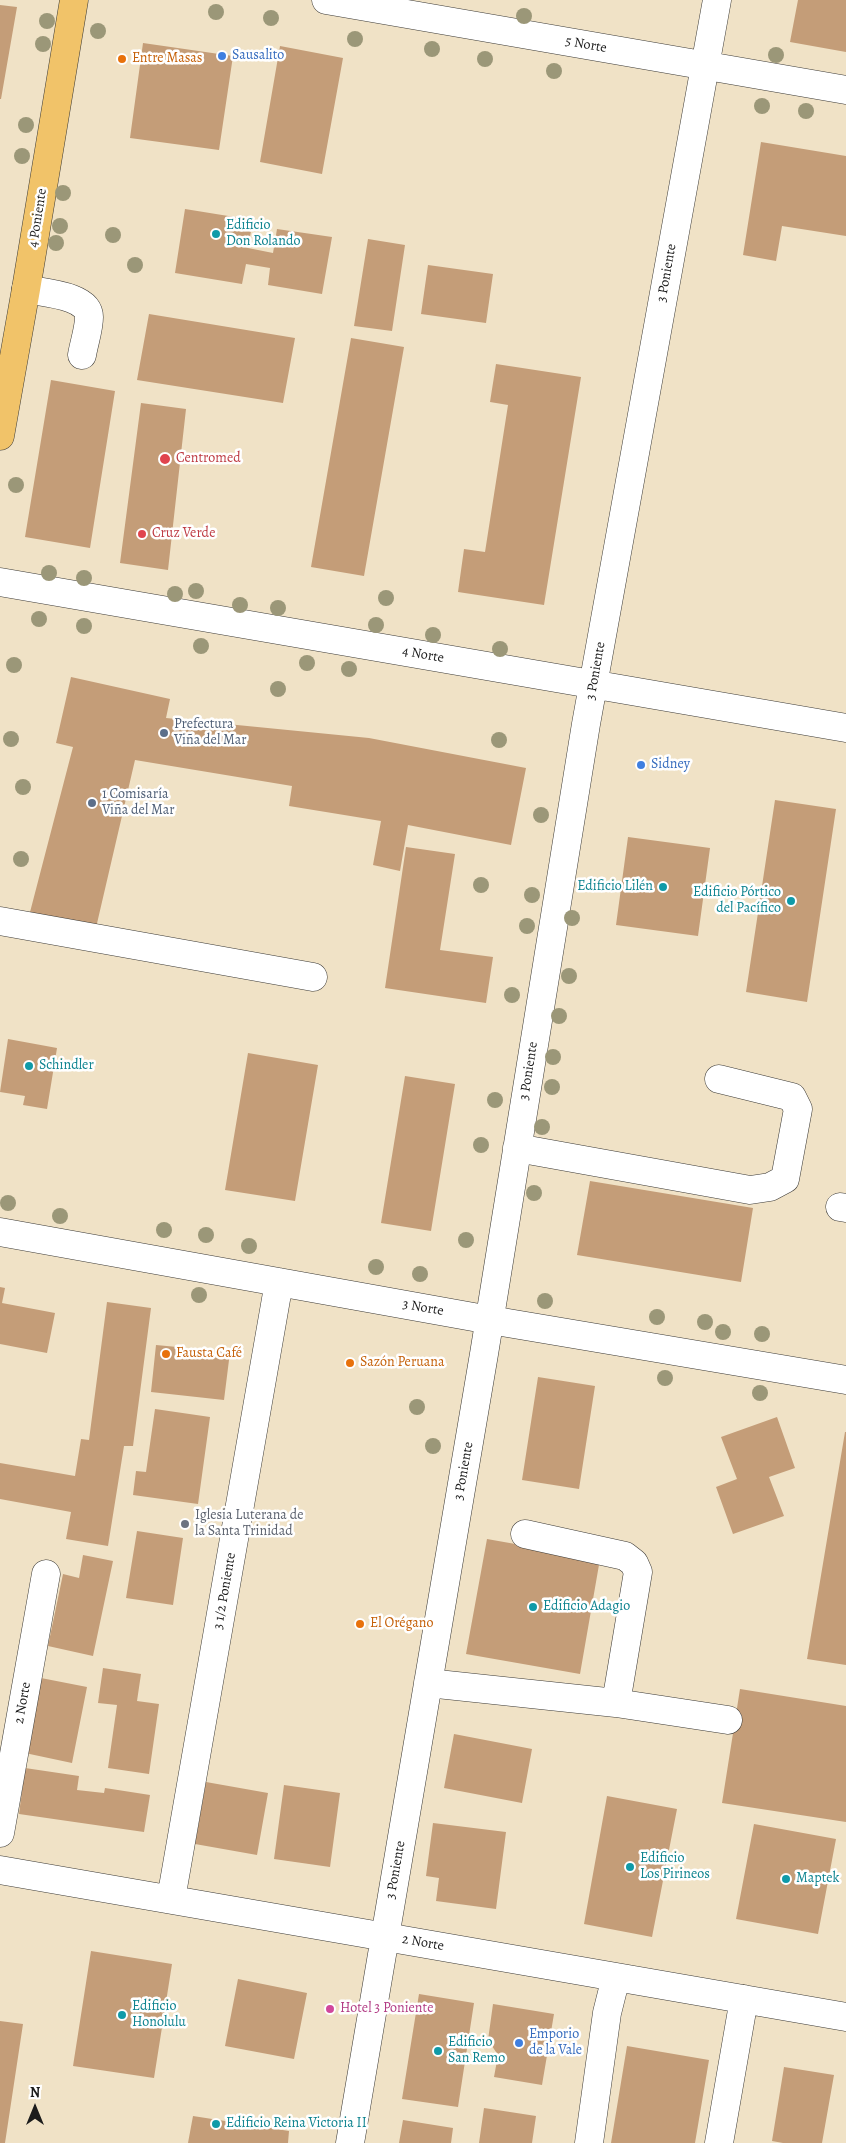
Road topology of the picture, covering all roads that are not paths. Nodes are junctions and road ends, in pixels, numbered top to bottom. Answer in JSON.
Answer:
{"nodes":[{"id":1,"x":74,"y":0,"type":"edge"},
{"id":2,"x":326,"y":0,"type":"edge"},
{"id":3,"x":716,"y":0,"type":"edge"},
{"id":4,"x":704,"y":66,"type":"junction"},
{"id":5,"x":846,"y":90,"type":"edge"},
{"id":6,"x":26,"y":289,"type":"junction"},
{"id":7,"x":82,"y":355,"type":"dead end"},
{"id":8,"x":0,"y":436,"type":"edge"},
{"id":9,"x":0,"y":582,"type":"edge"},
{"id":10,"x":593,"y":684,"type":"junction"},
{"id":11,"x":846,"y":728,"type":"edge"},
{"id":12,"x":0,"y":921,"type":"edge"},
{"id":13,"x":313,"y":977,"type":"dead end"},
{"id":14,"x":719,"y":1079,"type":"dead end"},
{"id":15,"x":516,"y":1148,"type":"junction"},
{"id":16,"x":0,"y":1232,"type":"edge"},
{"id":17,"x":279,"y":1282,"type":"junction"},
{"id":18,"x":490,"y":1320,"type":"junction"},
{"id":19,"x":846,"y":1380,"type":"edge"},
{"id":20,"x":525,"y":1534,"type":"dead end"},
{"id":21,"x":46,"y":1574,"type":"dead end"},
{"id":22,"x":428,"y":1683,"type":"junction"},
{"id":23,"x":616,"y":1703,"type":"junction"},
{"id":24,"x":728,"y":1720,"type":"dead end"},
{"id":25,"x":0,"y":1832,"type":"edge"},
{"id":26,"x":0,"y":1870,"type":"edge"},
{"id":27,"x":171,"y":1899,"type":"junction"},
{"id":28,"x":385,"y":1937,"type":"junction"},
{"id":29,"x":616,"y":1977,"type":"junction"},
{"id":30,"x":744,"y":1999,"type":"junction"},
{"id":31,"x":846,"y":2017,"type":"edge"},
{"id":32,"x":350,"y":2143,"type":"edge"},
{"id":33,"x":589,"y":2143,"type":"edge"},
{"id":34,"x":719,"y":2143,"type":"edge"}],
"edges":[{"from":1,"to":6,"type":"main road","name":"4 Poniente"},
{"from":2,"to":4,"type":"street","name":"5 Norte"},
{"from":3,"to":4,"type":"street","name":"3 Poniente"},
{"from":4,"to":5,"type":"street","name":"5 Norte"},
{"from":4,"to":10,"type":"street","name":"3 Poniente"},
{"from":6,"to":7,"type":"street"},
{"from":6,"to":8,"type":"main road","name":"4 Poniente"},
{"from":9,"to":10,"type":"street","name":"4 Norte"},
{"from":10,"to":11,"type":"street","name":"4 Norte"},
{"from":10,"to":15,"type":"street","name":"3 Poniente"},
{"from":12,"to":13,"type":"street"},
{"from":14,"to":15,"type":"street"},
{"from":15,"to":18,"type":"street","name":"3 Poniente"},
{"from":16,"to":17,"type":"street","name":"3 Norte"},
{"from":17,"to":18,"type":"street","name":"3 Norte"},
{"from":17,"to":27,"type":"street","name":"3 1/2 Poniente"},
{"from":18,"to":19,"type":"street","name":"3 Norte"},
{"from":18,"to":22,"type":"street","name":"3 Poniente"},
{"from":20,"to":23,"type":"street"},
{"from":21,"to":25,"type":"street","name":"2 Norte"},
{"from":22,"to":23,"type":"street"},
{"from":22,"to":28,"type":"street","name":"3 Poniente"},
{"from":23,"to":24,"type":"street"},
{"from":26,"to":27,"type":"street","name":"2 Norte"},
{"from":27,"to":28,"type":"street","name":"2 Norte"},
{"from":28,"to":29,"type":"street","name":"2 Norte"},
{"from":28,"to":32,"type":"street","name":"3 Poniente"},
{"from":29,"to":30,"type":"street","name":"2 Norte"},
{"from":29,"to":33,"type":"street"},
{"from":30,"to":31,"type":"street","name":"2 Norte"},
{"from":30,"to":34,"type":"street"}]}
